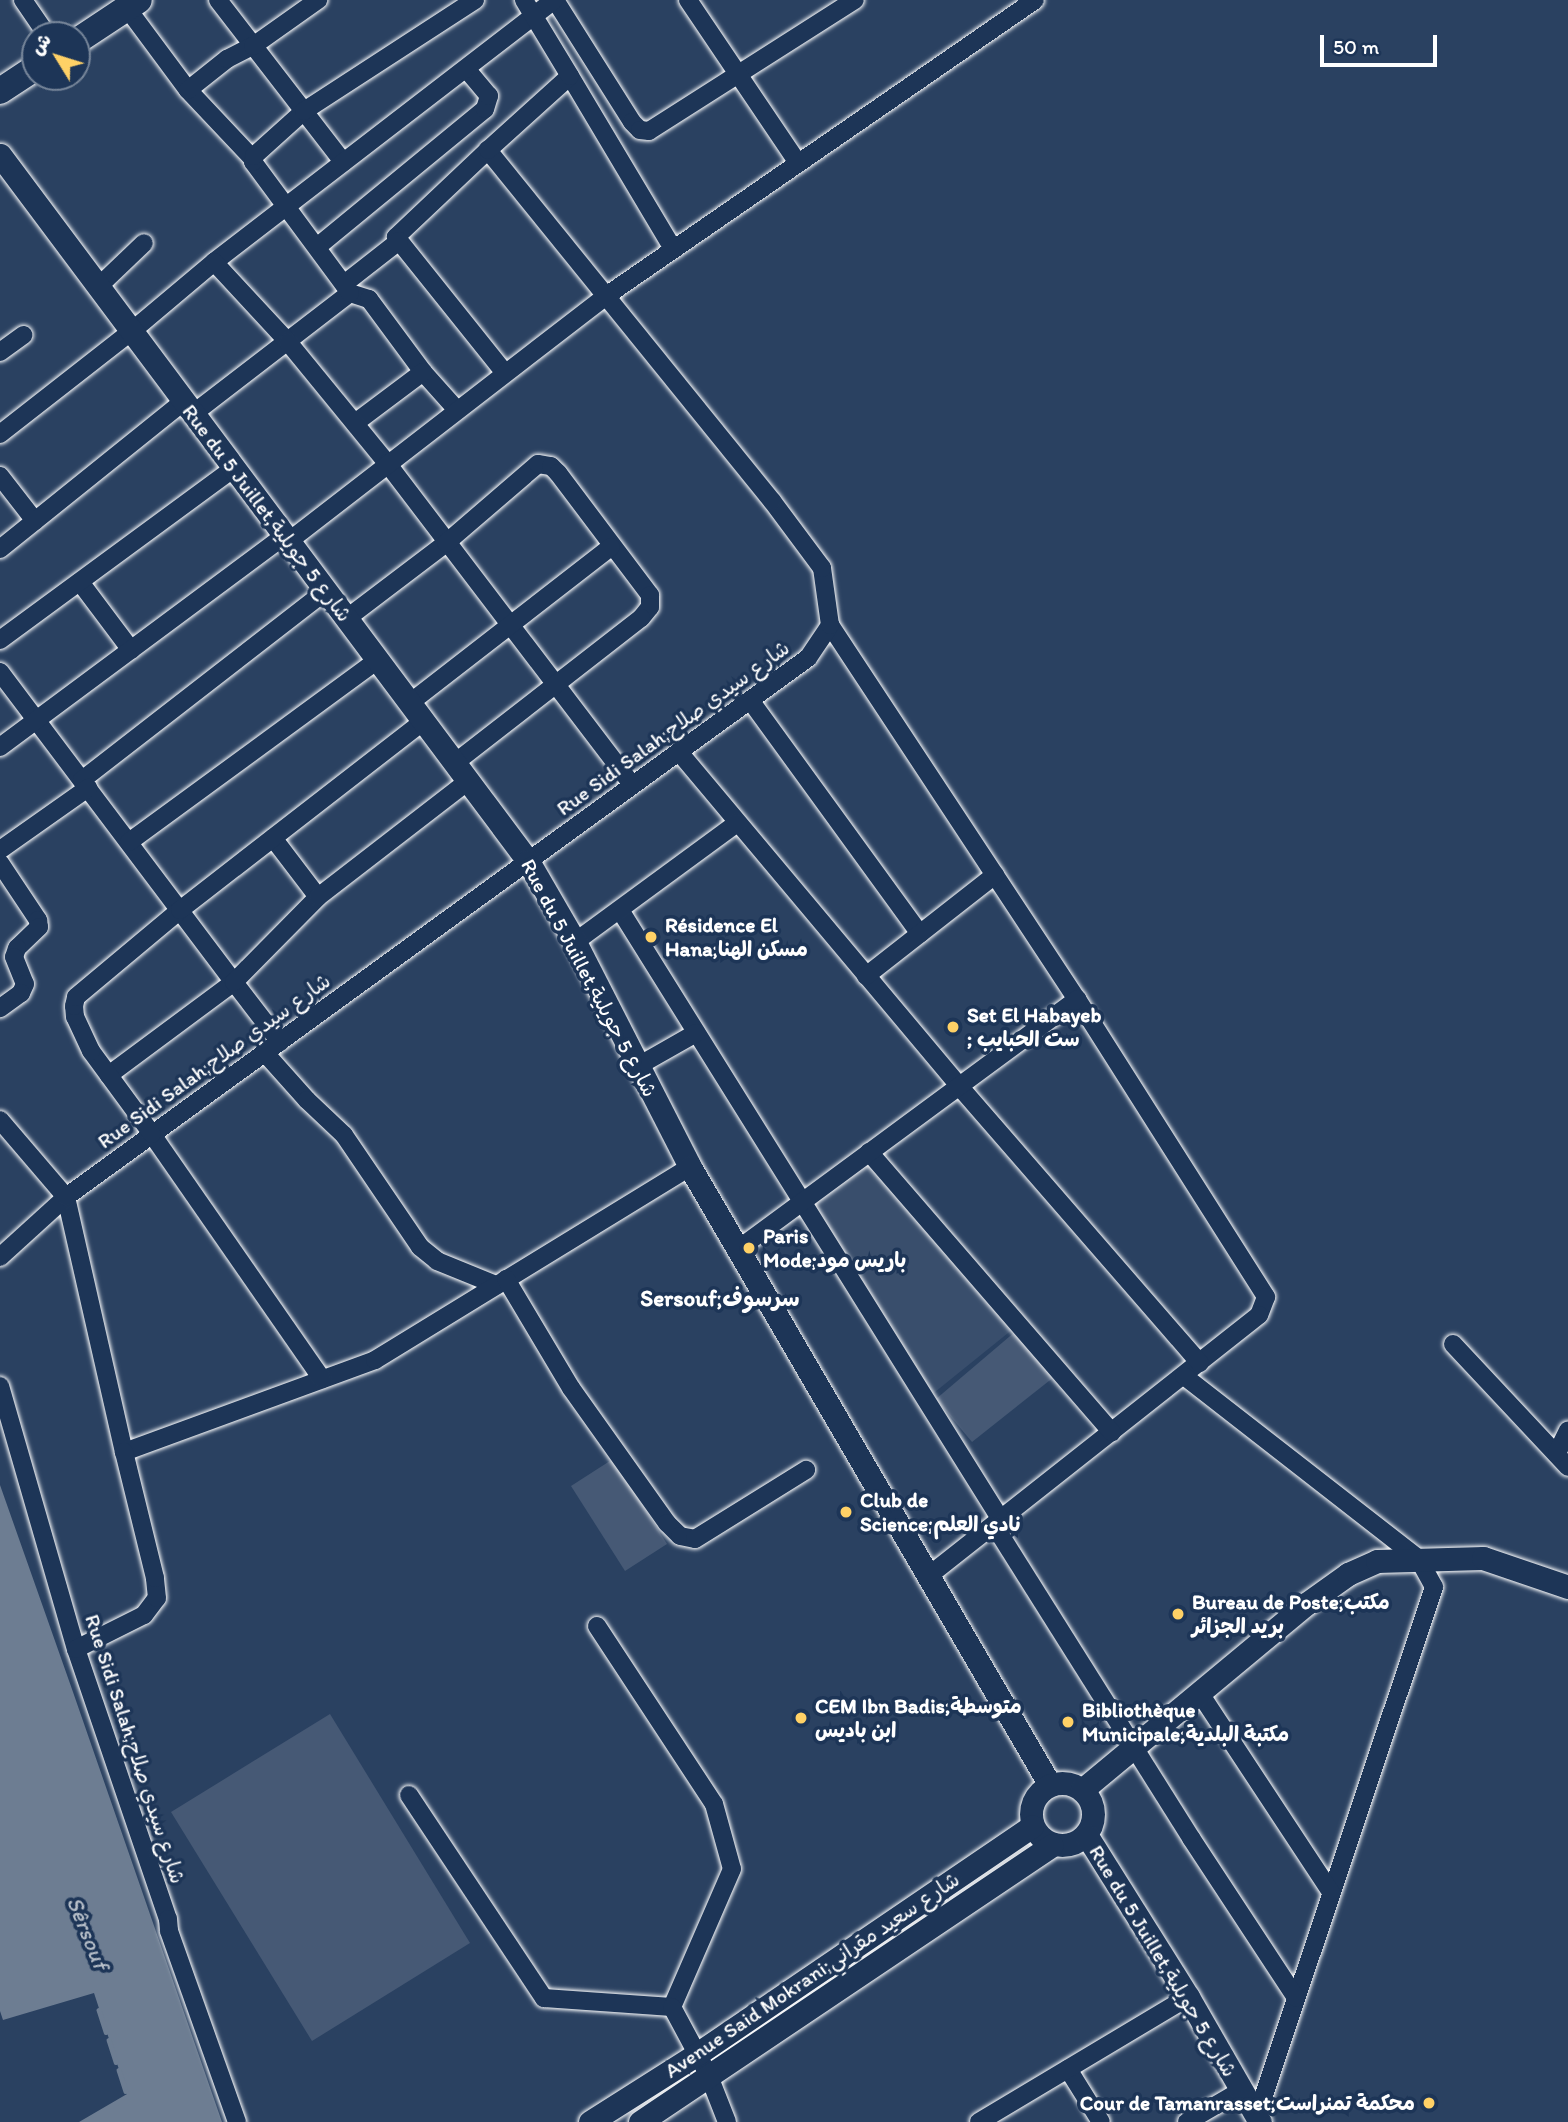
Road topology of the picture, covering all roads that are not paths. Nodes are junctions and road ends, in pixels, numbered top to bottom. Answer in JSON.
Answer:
{"nodes":[{"id":1,"x":23,"y":0,"type":"edge"},
{"id":2,"x":218,"y":0,"type":"edge"},
{"id":3,"x":318,"y":0,"type":"edge"},
{"id":4,"x":475,"y":0,"type":"edge"},
{"id":5,"x":524,"y":0,"type":"edge"},
{"id":6,"x":555,"y":0,"type":"edge"},
{"id":7,"x":688,"y":0,"type":"edge"},
{"id":8,"x":855,"y":0,"type":"edge"},
{"id":9,"x":1035,"y":0,"type":"edge"},
{"id":10,"x":133,"y":4,"type":"edge"},
{"id":11,"x":536,"y":16,"type":"junction"},
{"id":12,"x":37,"y":21,"type":"edge"},
{"id":13,"x":91,"y":32,"type":"edge"},
{"id":14,"x":253,"y":46,"type":"junction"},
{"id":15,"x":466,"y":69,"type":"junction"},
{"id":16,"x":738,"y":74,"type":"junction"},
{"id":17,"x":570,"y":76,"type":"junction"},
{"id":18,"x":21,"y":77,"type":"edge"},
{"id":19,"x":188,"y":90,"type":"junction"},
{"id":20,"x":0,"y":91,"type":"edge"},
{"id":21,"x":304,"y":111,"type":"junction"},
{"id":22,"x":488,"y":150,"type":"junction"},
{"id":23,"x":0,"y":155,"type":"edge"},
{"id":24,"x":253,"y":159,"type":"junction"},
{"id":25,"x":343,"y":162,"type":"junction"},
{"id":26,"x":797,"y":163,"type":"junction"},
{"id":27,"x":286,"y":205,"type":"junction"},
{"id":28,"x":399,"y":242,"type":"junction"},
{"id":29,"x":144,"y":243,"type":"dead end"},
{"id":30,"x":317,"y":247,"type":"junction"},
{"id":31,"x":673,"y":248,"type":"junction"},
{"id":32,"x":214,"y":262,"type":"junction"},
{"id":33,"x":99,"y":286,"type":"junction"},
{"id":34,"x":347,"y":288,"type":"junction"},
{"id":35,"x":606,"y":296,"type":"junction"},
{"id":36,"x":132,"y":331,"type":"junction"},
{"id":37,"x":23,"y":335,"type":"dead end"},
{"id":38,"x":288,"y":342,"type":"junction"},
{"id":39,"x":0,"y":352,"type":"edge"},
{"id":40,"x":423,"y":372,"type":"junction"},
{"id":41,"x":505,"y":373,"type":"junction"},
{"id":42,"x":189,"y":407,"type":"junction"},
{"id":43,"x":457,"y":410,"type":"junction"},
{"id":44,"x":355,"y":423,"type":"junction"},
{"id":45,"x":0,"y":434,"type":"edge"},
{"id":46,"x":387,"y":463,"type":"junction"},
{"id":47,"x":234,"y":468,"type":"junction"},
{"id":48,"x":0,"y":476,"type":"edge"},
{"id":49,"x":35,"y":521,"type":"junction"},
{"id":50,"x":287,"y":538,"type":"junction"},
{"id":51,"x":446,"y":543,"type":"junction"},
{"id":52,"x":611,"y":547,"type":"junction"},
{"id":53,"x":0,"y":549,"type":"edge"},
{"id":54,"x":79,"y":582,"type":"junction"},
{"id":55,"x":326,"y":591,"type":"junction"},
{"id":56,"x":346,"y":619,"type":"junction"},
{"id":57,"x":830,"y":625,"type":"junction"},
{"id":58,"x":508,"y":626,"type":"junction"},
{"id":59,"x":0,"y":640,"type":"edge"},
{"id":60,"x":131,"y":650,"type":"junction"},
{"id":61,"x":378,"y":660,"type":"junction"},
{"id":62,"x":0,"y":672,"type":"edge"},
{"id":63,"x":556,"y":684,"type":"junction"},
{"id":64,"x":750,"y":700,"type":"junction"},
{"id":65,"x":418,"y":712,"type":"junction"},
{"id":66,"x":37,"y":721,"type":"junction"},
{"id":67,"x":0,"y":747,"type":"edge"},
{"id":68,"x":678,"y":752,"type":"junction"},
{"id":69,"x":462,"y":772,"type":"junction"},
{"id":70,"x":85,"y":784,"type":"junction"},
{"id":71,"x":632,"y":785,"type":"junction"},
{"id":72,"x":737,"y":823,"type":"junction"},
{"id":73,"x":273,"y":838,"type":"junction"},
{"id":74,"x":129,"y":842,"type":"junction"},
{"id":75,"x":0,"y":850,"type":"edge"},
{"id":76,"x":528,"y":861,"type":"junction"},
{"id":77,"x":0,"y":863,"type":"edge"},
{"id":78,"x":995,"y":875,"type":"junction"},
{"id":79,"x":318,"y":897,"type":"junction"},
{"id":80,"x":620,"y":909,"type":"junction"},
{"id":81,"x":180,"y":910,"type":"junction"},
{"id":82,"x":920,"y":934,"type":"junction"},
{"id":83,"x":575,"y":942,"type":"junction"},
{"id":84,"x":866,"y":976,"type":"junction"},
{"id":85,"x":234,"y":982,"type":"junction"},
{"id":86,"x":1077,"y":999,"type":"junction"},
{"id":87,"x":0,"y":1008,"type":"edge"},
{"id":88,"x":696,"y":1033,"type":"junction"},
{"id":89,"x":280,"y":1042,"type":"junction"},
{"id":90,"x":265,"y":1053,"type":"junction"},
{"id":91,"x":638,"y":1066,"type":"junction"},
{"id":92,"x":109,"y":1075,"type":"junction"},
{"id":93,"x":959,"y":1086,"type":"junction"},
{"id":94,"x":0,"y":1120,"type":"edge"},
{"id":95,"x":152,"y":1134,"type":"junction"},
{"id":96,"x":869,"y":1152,"type":"junction"},
{"id":97,"x":690,"y":1167,"type":"junction"},
{"id":98,"x":66,"y":1197,"type":"junction"},
{"id":99,"x":803,"y":1201,"type":"junction"},
{"id":100,"x":737,"y":1250,"type":"junction"},
{"id":101,"x":0,"y":1257,"type":"edge"},
{"id":102,"x":501,"y":1282,"type":"junction"},
{"id":103,"x":1453,"y":1344,"type":"dead end"},
{"id":104,"x":1200,"y":1363,"type":"junction"},
{"id":105,"x":1184,"y":1376,"type":"junction"},
{"id":106,"x":322,"y":1379,"type":"junction"},
{"id":107,"x":0,"y":1386,"type":"edge"},
{"id":108,"x":1568,"y":1430,"type":"edge"},
{"id":109,"x":1112,"y":1433,"type":"junction"},
{"id":110,"x":124,"y":1452,"type":"junction"},
{"id":111,"x":1563,"y":1460,"type":"edge"},
{"id":112,"x":806,"y":1470,"type":"dead end"},
{"id":113,"x":998,"y":1522,"type":"junction"},
{"id":114,"x":1418,"y":1558,"type":"junction"},
{"id":115,"x":930,"y":1575,"type":"junction"},
{"id":116,"x":1568,"y":1587,"type":"edge"},
{"id":117,"x":597,"y":1626,"type":"dead end"},
{"id":118,"x":76,"y":1649,"type":"junction"},
{"id":119,"x":1199,"y":1692,"type":"junction"},
{"id":120,"x":1133,"y":1747,"type":"junction"},
{"id":121,"x":1050,"y":1785,"type":"junction"},
{"id":122,"x":1082,"y":1790,"type":"junction"},
{"id":123,"x":409,"y":1795,"type":"dead end"},
{"id":124,"x":1032,"y":1826,"type":"junction"},
{"id":125,"x":1087,"y":1836,"type":"junction"},
{"id":126,"x":1052,"y":1844,"type":"junction"},
{"id":127,"x":1331,"y":1892,"type":"junction"},
{"id":128,"x":1188,"y":1997,"type":"junction"},
{"id":129,"x":1296,"y":1998,"type":"junction"},
{"id":130,"x":672,"y":2007,"type":"junction"},
{"id":131,"x":697,"y":2054,"type":"junction"},
{"id":132,"x":1068,"y":2069,"type":"junction"},
{"id":133,"x":709,"y":2076,"type":"junction"},
{"id":134,"x":1241,"y":2090,"type":"junction"},
{"id":135,"x":1259,"y":2119,"type":"edge"},
{"id":136,"x":237,"y":2122,"type":"edge"},
{"id":137,"x":590,"y":2122,"type":"edge"},
{"id":138,"x":640,"y":2122,"type":"edge"},
{"id":139,"x":727,"y":2122,"type":"edge"},
{"id":140,"x":979,"y":2122,"type":"edge"},
{"id":141,"x":1101,"y":2122,"type":"edge"},
{"id":142,"x":1187,"y":2122,"type":"edge"}],
"edges":[{"from":1,"to":12,"type":"street"},
{"from":2,"to":14,"type":"street"},
{"from":3,"to":14,"type":"street"},
{"from":4,"to":21,"type":"street"},
{"from":5,"to":11,"type":"street"},
{"from":6,"to":11,"type":"street"},
{"from":6,"to":16,"type":"street"},
{"from":7,"to":16,"type":"street"},
{"from":8,"to":16,"type":"street"},
{"from":9,"to":26,"type":"street"},
{"from":10,"to":13,"type":"main road"},
{"from":10,"to":19,"type":"street"},
{"from":11,"to":15,"type":"street"},
{"from":11,"to":17,"type":"street"},
{"from":14,"to":19,"type":"street"},
{"from":14,"to":21,"type":"street"},
{"from":15,"to":25,"type":"street"},
{"from":15,"to":30,"type":"street"},
{"from":16,"to":26,"type":"street"},
{"from":17,"to":22,"type":"street"},
{"from":17,"to":31,"type":"street"},
{"from":18,"to":20,"type":"main road"},
{"from":19,"to":24,"type":"street"},
{"from":21,"to":24,"type":"street"},
{"from":21,"to":25,"type":"street"},
{"from":22,"to":28,"type":"street"},
{"from":22,"to":35,"type":"street"},
{"from":23,"to":33,"type":"street","name":"Rue du 5 Juillet,شارع 5 جويلية"},
{"from":24,"to":27,"type":"street"},
{"from":25,"to":27,"type":"street"},
{"from":26,"to":31,"type":"street"},
{"from":27,"to":30,"type":"street"},
{"from":27,"to":32,"type":"street"},
{"from":28,"to":34,"type":"street"},
{"from":28,"to":41,"type":"street"},
{"from":29,"to":33,"type":"street"},
{"from":30,"to":34,"type":"street"},
{"from":31,"to":35,"type":"street"},
{"from":32,"to":36,"type":"street"},
{"from":32,"to":38,"type":"street"},
{"from":33,"to":36,"type":"street","name":"Rue du 5 Juillet,شارع 5 جويلية"},
{"from":34,"to":38,"type":"street"},
{"from":34,"to":40,"type":"street"},
{"from":35,"to":41,"type":"street"},
{"from":35,"to":57,"type":"street"},
{"from":36,"to":42,"type":"street","name":"Rue du 5 Juillet,شارع 5 جويلية"},
{"from":36,"to":45,"type":"street"},
{"from":37,"to":39,"type":"street"},
{"from":38,"to":42,"type":"street"},
{"from":38,"to":44,"type":"street"},
{"from":40,"to":43,"type":"street"},
{"from":40,"to":44,"type":"street"},
{"from":41,"to":43,"type":"street"},
{"from":42,"to":47,"type":"street","name":"Rue du 5 Juillet,شارع 5 جويلية"},
{"from":42,"to":49,"type":"street"},
{"from":43,"to":46,"type":"street"},
{"from":44,"to":46,"type":"street"},
{"from":46,"to":50,"type":"street"},
{"from":46,"to":51,"type":"street"},
{"from":47,"to":50,"type":"street","name":"Rue du 5 Juillet,شارع 5 جويلية"},
{"from":47,"to":54,"type":"street"},
{"from":48,"to":49,"type":"street"},
{"from":49,"to":53,"type":"street"},
{"from":50,"to":55,"type":"street","name":"Rue du 5 Juillet,شارع 5 جويلية"},
{"from":50,"to":60,"type":"street"},
{"from":51,"to":52,"type":"street"},
{"from":51,"to":56,"type":"street"},
{"from":51,"to":58,"type":"street"},
{"from":52,"to":58,"type":"street"},
{"from":52,"to":63,"type":"street"},
{"from":54,"to":59,"type":"street"},
{"from":54,"to":60,"type":"street"},
{"from":55,"to":56,"type":"street","name":"Rue du 5 Juillet,شارع 5 جويلية"},
{"from":55,"to":70,"type":"street"},
{"from":56,"to":61,"type":"street","name":"Rue du 5 Juillet,شارع 5 جويلية"},
{"from":57,"to":64,"type":"street","name":"Rue Sidi Salah;شارع سيدي صلاح"},
{"from":57,"to":78,"type":"street"},
{"from":58,"to":63,"type":"street"},
{"from":58,"to":65,"type":"street"},
{"from":60,"to":66,"type":"street"},
{"from":61,"to":65,"type":"street","name":"Rue du 5 Juillet,شارع 5 جويلية"},
{"from":61,"to":74,"type":"street"},
{"from":62,"to":66,"type":"street"},
{"from":63,"to":69,"type":"street"},
{"from":63,"to":71,"type":"street"},
{"from":64,"to":68,"type":"street","name":"Rue Sidi Salah;شارع سيدي صلاح"},
{"from":64,"to":82,"type":"street"},
{"from":65,"to":69,"type":"street","name":"Rue du 5 Juillet,شارع 5 جويلية"},
{"from":65,"to":73,"type":"street"},
{"from":66,"to":67,"type":"street"},
{"from":66,"to":70,"type":"street"},
{"from":68,"to":71,"type":"street","name":"Rue Sidi Salah;شارع سيدي صلاح"},
{"from":68,"to":72,"type":"street"},
{"from":69,"to":76,"type":"street","name":"Rue du 5 Juillet,شارع 5 جويلية"},
{"from":69,"to":79,"type":"street"},
{"from":70,"to":74,"type":"street"},
{"from":70,"to":75,"type":"street"},
{"from":71,"to":76,"type":"street","name":"Rue Sidi Salah;شارع سيدي صلاح"},
{"from":72,"to":80,"type":"street"},
{"from":72,"to":84,"type":"street"},
{"from":73,"to":79,"type":"street"},
{"from":73,"to":81,"type":"street"},
{"from":74,"to":81,"type":"street"},
{"from":76,"to":83,"type":"street","name":"Rue du 5 Juillet,شارع 5 جويلية"},
{"from":76,"to":89,"type":"street","name":"Rue Sidi Salah;شارع سيدي صلاح"},
{"from":77,"to":87,"type":"street"},
{"from":78,"to":82,"type":"street"},
{"from":78,"to":86,"type":"street"},
{"from":79,"to":85,"type":"street"},
{"from":80,"to":83,"type":"street"},
{"from":80,"to":88,"type":"street"},
{"from":81,"to":85,"type":"street"},
{"from":81,"to":92,"type":"street"},
{"from":82,"to":84,"type":"street"},
{"from":83,"to":91,"type":"street","name":"Rue du 5 Juillet,شارع 5 جويلية"},
{"from":84,"to":93,"type":"street"},
{"from":85,"to":89,"type":"street"},
{"from":85,"to":92,"type":"street"},
{"from":86,"to":93,"type":"street"},
{"from":86,"to":104,"type":"street"},
{"from":88,"to":91,"type":"street"},
{"from":88,"to":99,"type":"street"},
{"from":89,"to":90,"type":"street","name":"Rue Sidi Salah;شارع سيدي صلاح"},
{"from":90,"to":95,"type":"street","name":"Rue Sidi Salah;شارع سيدي صلاح"},
{"from":90,"to":102,"type":"street"},
{"from":91,"to":97,"type":"street","name":"Rue du 5 Juillet,شارع 5 جويلية"},
{"from":92,"to":95,"type":"street"},
{"from":93,"to":96,"type":"street"},
{"from":93,"to":104,"type":"street"},
{"from":94,"to":98,"type":"street"},
{"from":95,"to":98,"type":"street","name":"Rue Sidi Salah;شارع سيدي صلاح"},
{"from":95,"to":106,"type":"street"},
{"from":96,"to":99,"type":"street"},
{"from":96,"to":109,"type":"street"},
{"from":97,"to":100,"type":"street","name":"Rue du 5 Juillet,شارع 5 جويلية"},
{"from":97,"to":102,"type":"street"},
{"from":98,"to":101,"type":"street","name":"Rue Sidi Salah;شارع سيدي صلاح"},
{"from":98,"to":110,"type":"street"},
{"from":99,"to":100,"type":"street"},
{"from":99,"to":113,"type":"street"},
{"from":100,"to":115,"type":"street","name":"Rue du 5 Juillet,شارع 5 جويلية"},
{"from":102,"to":106,"type":"street"},
{"from":102,"to":112,"type":"street"},
{"from":103,"to":111,"type":"street"},
{"from":104,"to":105,"type":"street"},
{"from":105,"to":109,"type":"street"},
{"from":105,"to":114,"type":"street"},
{"from":106,"to":110,"type":"street"},
{"from":107,"to":118,"type":"street","name":"Rue Sidi Salah;شارع سيدي صلاح"},
{"from":108,"to":111,"type":"street"},
{"from":109,"to":113,"type":"street"},
{"from":110,"to":118,"type":"street"},
{"from":113,"to":115,"type":"street"},
{"from":113,"to":120,"type":"street"},
{"from":114,"to":116,"type":"street"},
{"from":114,"to":119,"type":"street"},
{"from":114,"to":127,"type":"street"},
{"from":115,"to":121,"type":"street","name":"Rue du 5 Juillet,شارع 5 جويلية"},
{"from":117,"to":130,"type":"street"},
{"from":118,"to":136,"type":"street","name":"Rue Sidi Salah;شارع سيدي صلاح"},
{"from":119,"to":120,"type":"street"},
{"from":119,"to":127,"type":"street"},
{"from":120,"to":122,"type":"street"},
{"from":120,"to":129,"type":"street"},
{"from":121,"to":122,"type":"street"},
{"from":121,"to":124,"type":"street"},
{"from":122,"to":125,"type":"street"},
{"from":123,"to":130,"type":"street"},
{"from":124,"to":126,"type":"street"},
{"from":124,"to":131,"type":"street","name":"Avenue Said Mokrani;شارع سعيد مقراني"},
{"from":125,"to":126,"type":"street"},
{"from":125,"to":128,"type":"street","name":"Rue du 5 Juillet,شارع 5 جويلية"},
{"from":126,"to":133,"type":"street","name":"Avenue Said Mokrani;شارع سعيد مقراني"},
{"from":127,"to":129,"type":"street"},
{"from":128,"to":132,"type":"street"},
{"from":128,"to":134,"type":"street","name":"Rue du 5 Juillet,شارع 5 جويلية"},
{"from":129,"to":135,"type":"street"},
{"from":130,"to":131,"type":"street"},
{"from":131,"to":133,"type":"street"},
{"from":131,"to":137,"type":"street","name":"Avenue Said Mokrani;شارع سعيد مقراني"},
{"from":132,"to":140,"type":"street"},
{"from":132,"to":141,"type":"street"},
{"from":133,"to":138,"type":"street","name":"Avenue Said Mokrani;شارع سعيد مقراني"},
{"from":133,"to":139,"type":"street"},
{"from":134,"to":135,"type":"street","name":"Rue du 5 Juillet,شارع 5 جويلية"},
{"from":134,"to":142,"type":"street"}]}
